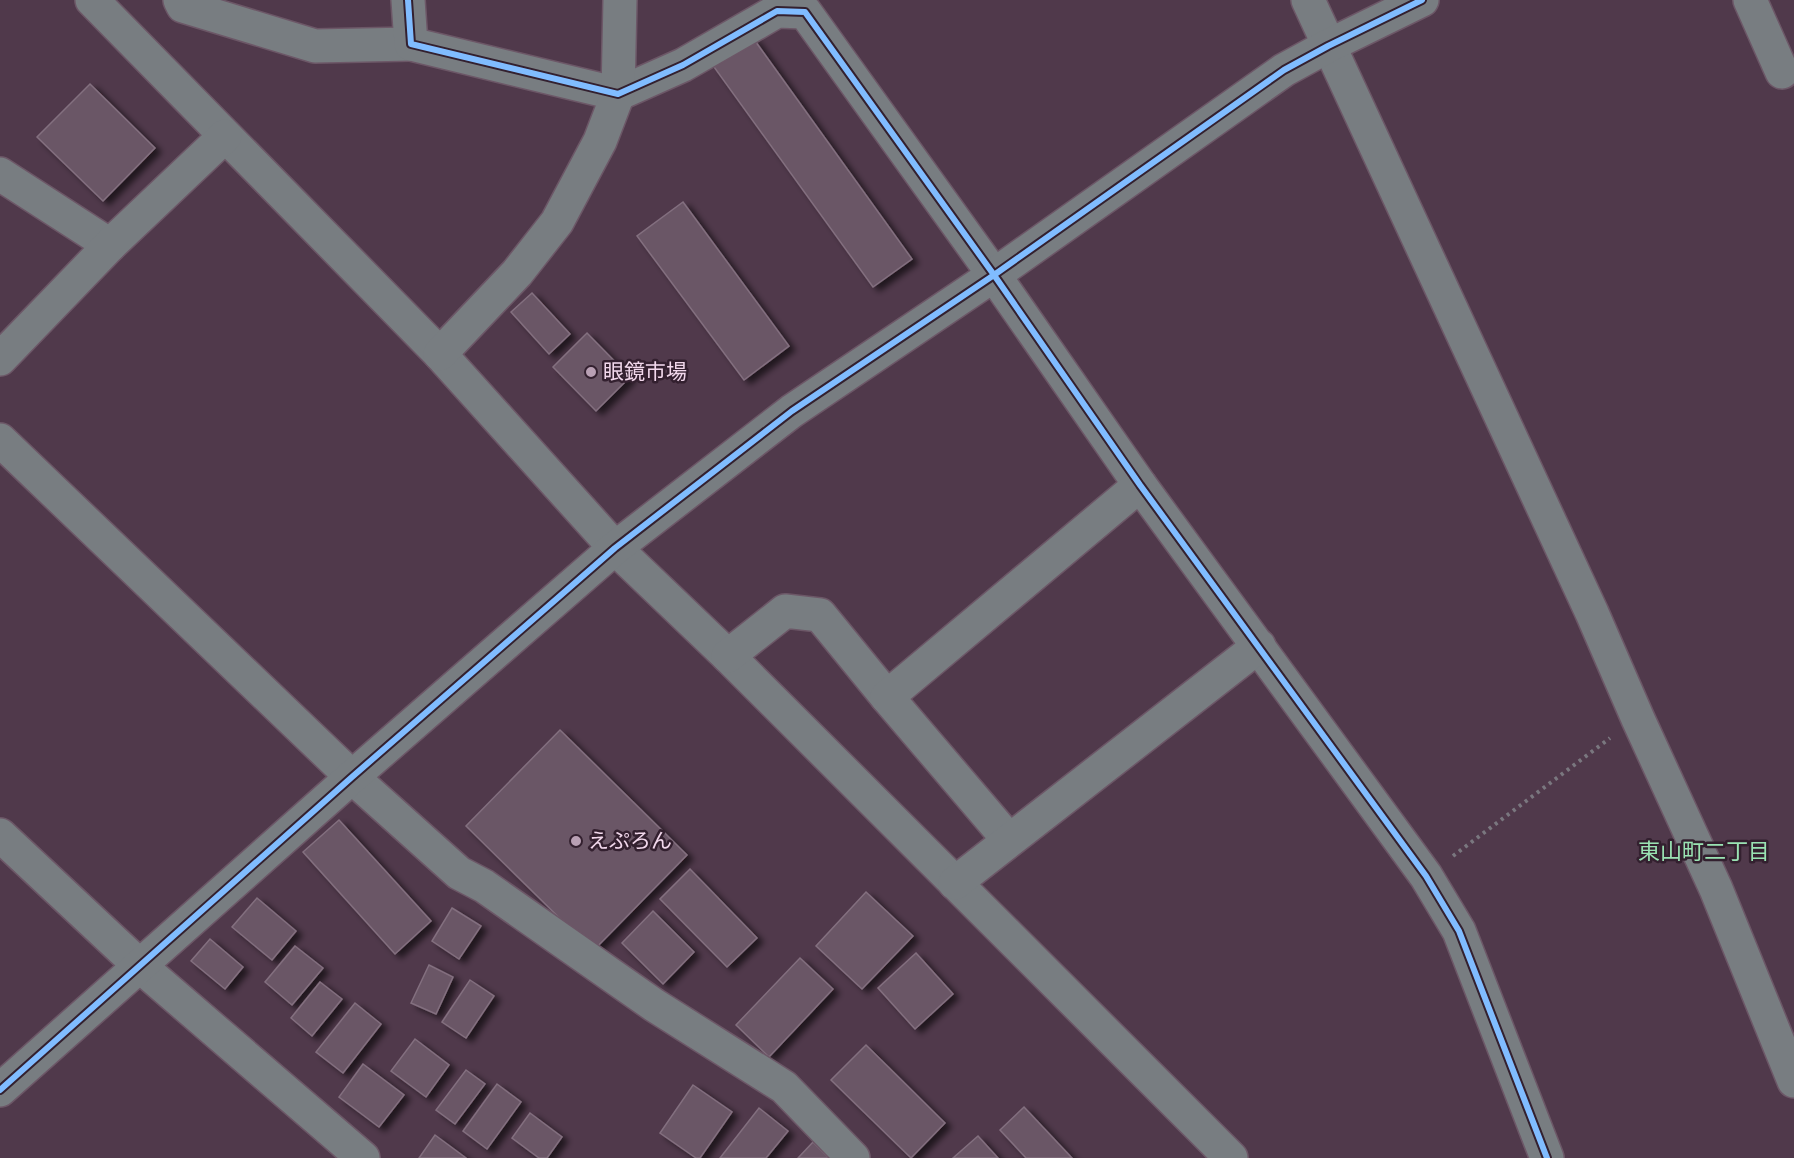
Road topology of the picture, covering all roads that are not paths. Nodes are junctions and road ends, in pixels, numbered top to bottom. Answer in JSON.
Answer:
{"nodes":[{"id":1,"x":92,"y":0,"type":"edge"},
{"id":2,"x":180,"y":0,"type":"edge"},
{"id":3,"x":408,"y":0,"type":"edge"},
{"id":4,"x":620,"y":0,"type":"edge"},
{"id":5,"x":1308,"y":0,"type":"edge"},
{"id":6,"x":1422,"y":0,"type":"edge"},
{"id":7,"x":1750,"y":0,"type":"edge"},
{"id":8,"x":411,"y":44,"type":"junction"},
{"id":9,"x":1328,"y":46,"type":"junction"},
{"id":10,"x":1782,"y":72,"type":"dead end"},
{"id":11,"x":618,"y":94,"type":"junction"},
{"id":12,"x":225,"y":136,"type":"junction"},
{"id":13,"x":0,"y":174,"type":"edge"},
{"id":14,"x":110,"y":245,"type":"junction"},
{"id":15,"x":994,"y":275,"type":"junction"},
{"id":16,"x":440,"y":354,"type":"junction"},
{"id":17,"x":0,"y":359,"type":"edge"},
{"id":18,"x":0,"y":440,"type":"edge"},
{"id":19,"x":1140,"y":485,"type":"junction"},
{"id":20,"x":615,"y":548,"type":"junction"},
{"id":21,"x":1258,"y":646,"type":"junction"},
{"id":22,"x":728,"y":656,"type":"junction"},
{"id":23,"x":887,"y":697,"type":"junction"},
{"id":24,"x":352,"y":777,"type":"junction"},
{"id":25,"x":0,"y":834,"type":"edge"},
{"id":26,"x":1009,"y":840,"type":"junction"},
{"id":27,"x":955,"y":883,"type":"junction"},
{"id":28,"x":140,"y":966,"type":"junction"},
{"id":29,"x":1794,"y":1082,"type":"edge"},
{"id":30,"x":0,"y":1090,"type":"edge"},
{"id":31,"x":355,"y":1156,"type":"edge"},
{"id":32,"x":853,"y":1158,"type":"edge"},
{"id":33,"x":1231,"y":1158,"type":"edge"},
{"id":34,"x":1547,"y":1158,"type":"edge"}],
"edges":[{"from":1,"to":12,"type":"street"},
{"from":2,"to":8,"type":"street"},
{"from":3,"to":8,"type":"street"},
{"from":4,"to":11,"type":"street"},
{"from":5,"to":9,"type":"street"},
{"from":6,"to":9,"type":"street"},
{"from":7,"to":10,"type":"street"},
{"from":8,"to":11,"type":"street"},
{"from":9,"to":15,"type":"street"},
{"from":9,"to":29,"type":"street"},
{"from":11,"to":15,"type":"street"},
{"from":11,"to":16,"type":"street"},
{"from":12,"to":14,"type":"street"},
{"from":12,"to":16,"type":"street"},
{"from":13,"to":14,"type":"street"},
{"from":14,"to":17,"type":"street"},
{"from":15,"to":19,"type":"street"},
{"from":15,"to":20,"type":"street"},
{"from":16,"to":20,"type":"street"},
{"from":18,"to":24,"type":"street"},
{"from":19,"to":21,"type":"street"},
{"from":19,"to":23,"type":"street"},
{"from":20,"to":22,"type":"street"},
{"from":20,"to":24,"type":"street"},
{"from":21,"to":26,"type":"street"},
{"from":21,"to":34,"type":"street"},
{"from":22,"to":23,"type":"street"},
{"from":22,"to":27,"type":"street"},
{"from":23,"to":26,"type":"street"},
{"from":24,"to":28,"type":"street"},
{"from":24,"to":32,"type":"street"},
{"from":25,"to":28,"type":"street"},
{"from":26,"to":27,"type":"street"},
{"from":27,"to":33,"type":"street"},
{"from":28,"to":30,"type":"street"},
{"from":28,"to":31,"type":"street"}]}
